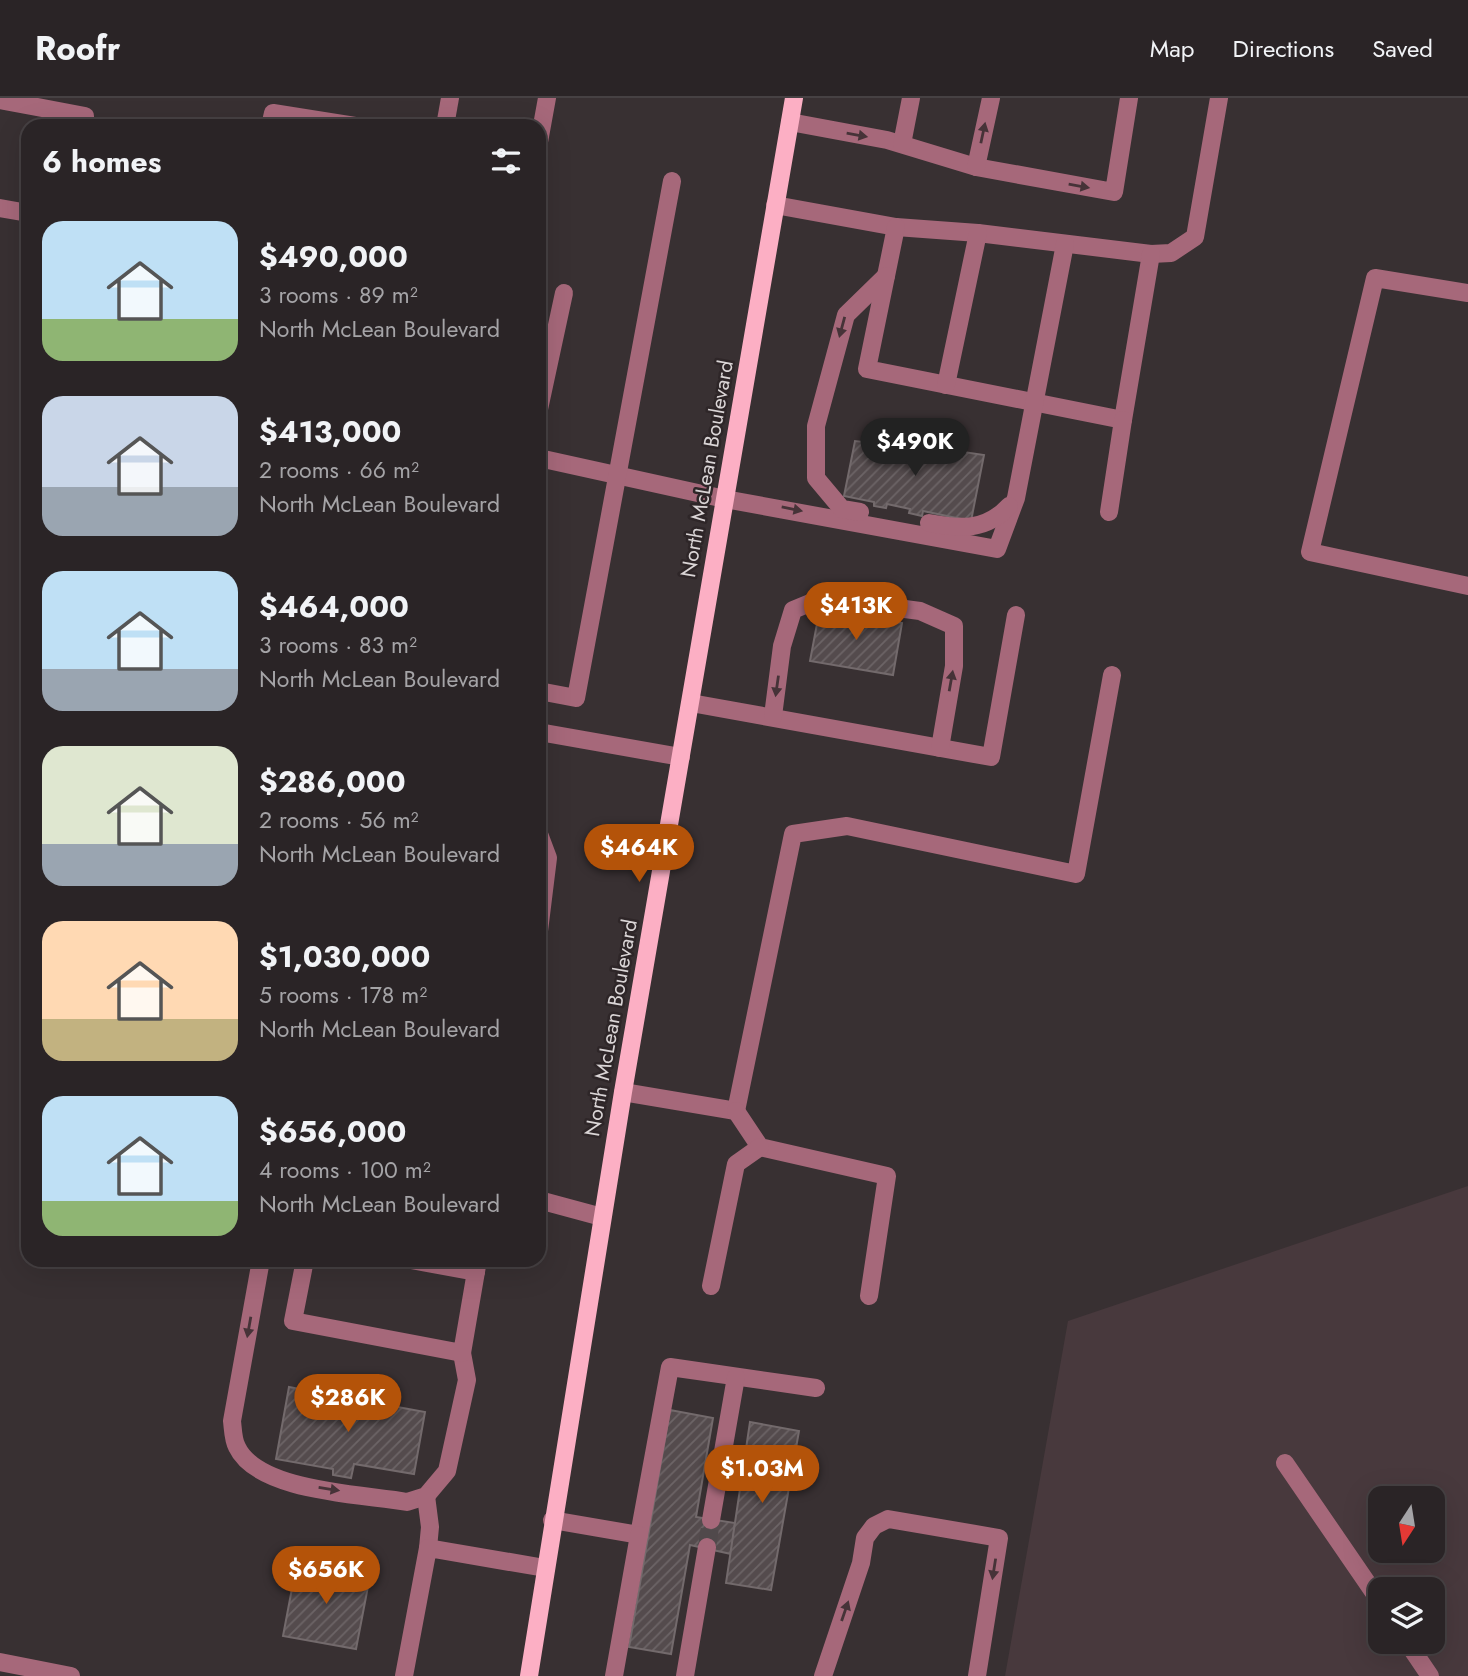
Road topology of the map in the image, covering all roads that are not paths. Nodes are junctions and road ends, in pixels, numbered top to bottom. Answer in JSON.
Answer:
{"nodes":[{"id":1,"x":450,"y":98,"type":"edge"},
{"id":2,"x":547,"y":98,"type":"edge"},
{"id":3,"x":794,"y":98,"type":"edge"},
{"id":4,"x":911,"y":98,"type":"edge"},
{"id":5,"x":991,"y":98,"type":"edge"},
{"id":6,"x":1129,"y":98,"type":"edge"},
{"id":7,"x":1219,"y":98,"type":"edge"},
{"id":8,"x":0,"y":100,"type":"edge"},
{"id":9,"x":76,"y":119,"type":"edge"},
{"id":10,"x":272,"y":119,"type":"edge"},
{"id":11,"x":311,"y":119,"type":"edge"},
{"id":12,"x":446,"y":119,"type":"edge"},
{"id":13,"x":543,"y":119,"type":"edge"},
{"id":14,"x":790,"y":122,"type":"junction"},
{"id":15,"x":902,"y":144,"type":"junction"},
{"id":16,"x":976,"y":167,"type":"junction"},
{"id":17,"x":672,"y":181,"type":"dead end"},
{"id":18,"x":775,"y":205,"type":"junction"},
{"id":19,"x":0,"y":208,"type":"edge"},
{"id":20,"x":21,"y":212,"type":"edge"},
{"id":21,"x":896,"y":227,"type":"junction"},
{"id":22,"x":978,"y":233,"type":"junction"},
{"id":23,"x":1065,"y":244,"type":"junction"},
{"id":24,"x":1151,"y":254,"type":"junction"},
{"id":25,"x":886,"y":276,"type":"junction"},
{"id":26,"x":564,"y":293,"type":"dead end"},
{"id":27,"x":1468,"y":293,"type":"edge"},
{"id":28,"x":546,"y":377,"type":"edge"},
{"id":29,"x":946,"y":385,"type":"junction"},
{"id":30,"x":1034,"y":404,"type":"junction"},
{"id":31,"x":1123,"y":420,"type":"junction"},
{"id":32,"x":546,"y":459,"type":"edge"},
{"id":33,"x":617,"y":474,"type":"junction"},
{"id":34,"x":1016,"y":498,"type":"junction"},
{"id":35,"x":725,"y":499,"type":"junction"},
{"id":36,"x":1109,"y":512,"type":"dead end"},
{"id":37,"x":1468,"y":586,"type":"edge"},
{"id":38,"x":1016,"y":615,"type":"dead end"},
{"id":39,"x":1112,"y":675,"type":"dead end"},
{"id":40,"x":546,"y":692,"type":"edge"},
{"id":41,"x":691,"y":703,"type":"junction"},
{"id":42,"x":773,"y":716,"type":"junction"},
{"id":43,"x":546,"y":733,"type":"edge"},
{"id":44,"x":940,"y":748,"type":"junction"},
{"id":45,"x":681,"y":757,"type":"junction"},
{"id":46,"x":546,"y":853,"type":"edge"},
{"id":47,"x":546,"y":874,"type":"edge"},
{"id":48,"x":623,"y":1093,"type":"junction"},
{"id":49,"x":736,"y":1111,"type":"junction"},
{"id":50,"x":760,"y":1147,"type":"junction"},
{"id":51,"x":546,"y":1202,"type":"edge"},
{"id":52,"x":602,"y":1217,"type":"junction"},
{"id":53,"x":260,"y":1267,"type":"edge"},
{"id":54,"x":303,"y":1267,"type":"edge"},
{"id":55,"x":477,"y":1267,"type":"edge"},
{"id":56,"x":711,"y":1286,"type":"dead end"},
{"id":57,"x":869,"y":1296,"type":"dead end"},
{"id":58,"x":462,"y":1353,"type":"junction"},
{"id":59,"x":736,"y":1377,"type":"junction"},
{"id":60,"x":816,"y":1388,"type":"dead end"},
{"id":61,"x":1286,"y":1463,"type":"dead end"},
{"id":62,"x":426,"y":1496,"type":"junction"},
{"id":63,"x":552,"y":1520,"type":"junction"},
{"id":64,"x":711,"y":1520,"type":"tunnel mouth"},
{"id":65,"x":639,"y":1535,"type":"junction"},
{"id":66,"x":707,"y":1547,"type":"tunnel mouth"},
{"id":67,"x":428,"y":1548,"type":"junction"},
{"id":68,"x":545,"y":1568,"type":"junction"},
{"id":69,"x":1368,"y":1584,"type":"edge"},
{"id":70,"x":1415,"y":1654,"type":"edge"},
{"id":71,"x":0,"y":1662,"type":"edge"},
{"id":72,"x":71,"y":1676,"type":"edge"},
{"id":73,"x":404,"y":1676,"type":"edge"},
{"id":74,"x":529,"y":1676,"type":"edge"},
{"id":75,"x":614,"y":1676,"type":"edge"},
{"id":76,"x":685,"y":1676,"type":"edge"},
{"id":77,"x":823,"y":1676,"type":"edge"},
{"id":78,"x":977,"y":1676,"type":"edge"},
{"id":79,"x":1430,"y":1676,"type":"edge"}],
"edges":[{"from":1,"to":12,"type":"street"},
{"from":2,"to":13,"type":"street"},
{"from":3,"to":14,"type":"main road","name":"North McLean Boulevard"},
{"from":4,"to":15,"type":"street"},
{"from":16,"to":5,"type":"street","one_way":true},
{"from":16,"to":6,"type":"street","one_way":true},
{"from":7,"to":24,"type":"street"},
{"from":8,"to":9,"type":"street"},
{"from":10,"to":11,"type":"street"},
{"from":14,"to":15,"type":"street","one_way":true},
{"from":14,"to":18,"type":"main road","name":"North McLean Boulevard"},
{"from":15,"to":16,"type":"street"},
{"from":17,"to":33,"type":"street"},
{"from":18,"to":21,"type":"street"},
{"from":18,"to":35,"type":"main road","name":"North McLean Boulevard"},
{"from":19,"to":20,"type":"street"},
{"from":21,"to":22,"type":"street"},
{"from":21,"to":25,"type":"street"},
{"from":22,"to":23,"type":"street"},
{"from":22,"to":29,"type":"street"},
{"from":23,"to":24,"type":"street"},
{"from":23,"to":30,"type":"street"},
{"from":24,"to":31,"type":"street"},
{"from":25,"to":29,"type":"street"},
{"from":25,"to":34,"type":"street","one_way":true},
{"from":26,"to":28,"type":"street"},
{"from":27,"to":37,"type":"street"},
{"from":29,"to":30,"type":"street"},
{"from":30,"to":31,"type":"street"},
{"from":30,"to":34,"type":"street"},
{"from":31,"to":36,"type":"street"},
{"from":32,"to":33,"type":"street"},
{"from":33,"to":35,"type":"street"},
{"from":33,"to":40,"type":"street"},
{"from":35,"to":34,"type":"street","one_way":true},
{"from":35,"to":41,"type":"main road","name":"North McLean Boulevard"},
{"from":38,"to":44,"type":"street"},
{"from":39,"to":49,"type":"street"},
{"from":41,"to":42,"type":"street"},
{"from":41,"to":45,"type":"main road","name":"North McLean Boulevard"},
{"from":42,"to":44,"type":"street"},
{"from":44,"to":42,"type":"street","one_way":true},
{"from":43,"to":45,"type":"street"},
{"from":45,"to":48,"type":"main road","name":"North McLean Boulevard"},
{"from":46,"to":47,"type":"street"},
{"from":48,"to":49,"type":"street"},
{"from":48,"to":52,"type":"main road","name":"North McLean Boulevard"},
{"from":49,"to":50,"type":"street"},
{"from":50,"to":56,"type":"street"},
{"from":50,"to":57,"type":"street"},
{"from":51,"to":52,"type":"street"},
{"from":52,"to":63,"type":"main road","name":"North McLean Boulevard"},
{"from":53,"to":62,"type":"street","one_way":true},
{"from":54,"to":58,"type":"street"},
{"from":55,"to":58,"type":"street"},
{"from":58,"to":62,"type":"street"},
{"from":59,"to":60,"type":"street"},
{"from":59,"to":64,"type":"street"},
{"from":59,"to":65,"type":"street"},
{"from":61,"to":69,"type":"street"},
{"from":62,"to":67,"type":"street"},
{"from":63,"to":65,"type":"street"},
{"from":63,"to":68,"type":"main road","name":"North McLean Boulevard"},
{"from":65,"to":75,"type":"street"},
{"from":66,"to":76,"type":"street"},
{"from":67,"to":68,"type":"street"},
{"from":67,"to":73,"type":"street"},
{"from":68,"to":74,"type":"main road","name":"North McLean Boulevard"},
{"from":70,"to":79,"type":"street"},
{"from":71,"to":72,"type":"street"},
{"from":77,"to":78,"type":"street","one_way":true}]}
